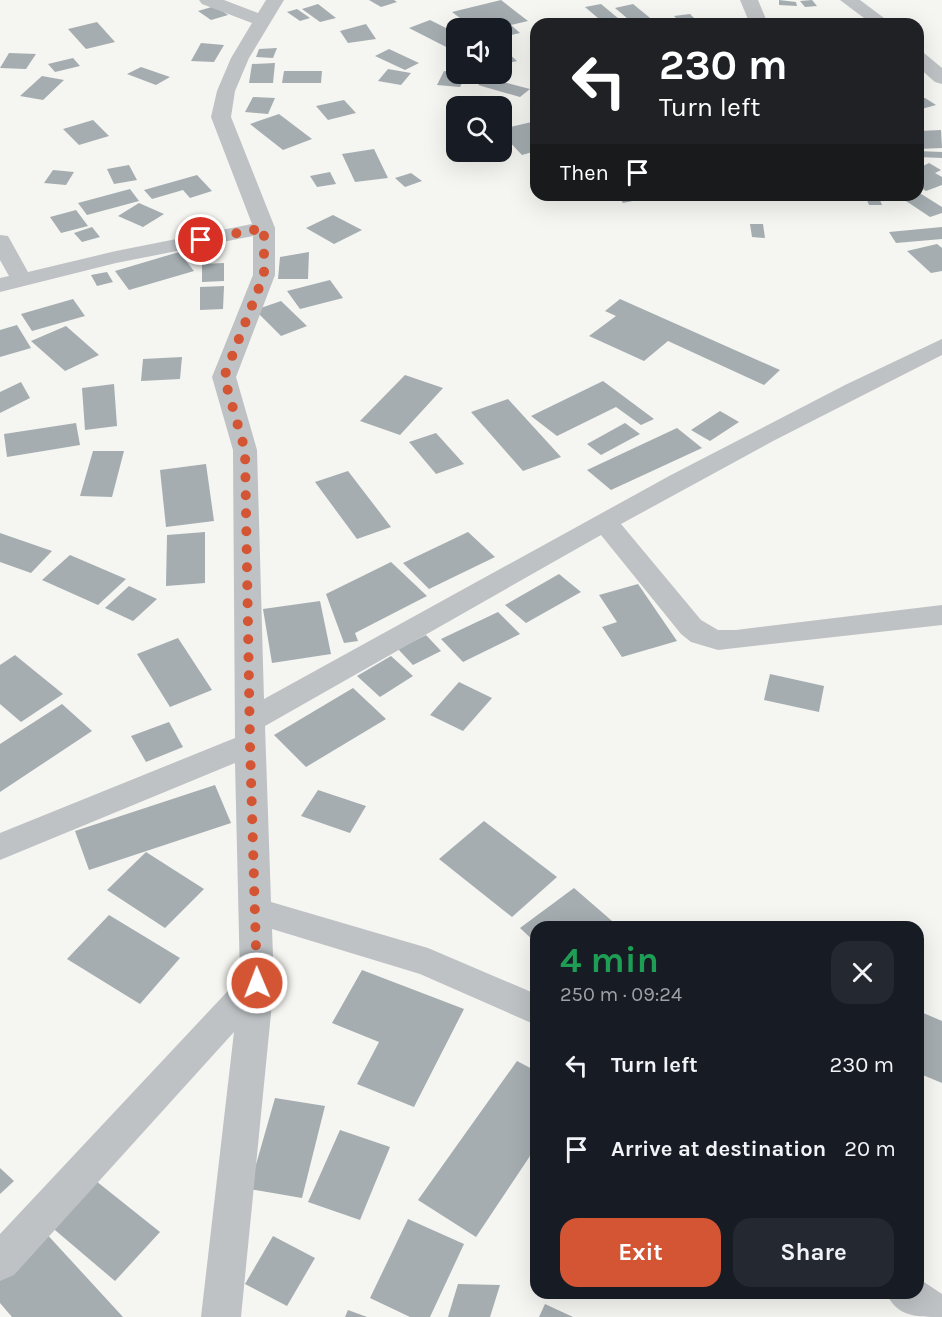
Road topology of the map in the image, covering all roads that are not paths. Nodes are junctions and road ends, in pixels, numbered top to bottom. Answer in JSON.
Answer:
{"nodes":[{"id":1,"x":208,"y":0,"type":"edge"},
{"id":2,"x":748,"y":0,"type":"edge"},
{"id":3,"x":849,"y":0,"type":"edge"},
{"id":4,"x":269,"y":10,"type":"edge"},
{"id":5,"x":756,"y":18,"type":"edge"},
{"id":6,"x":874,"y":18,"type":"edge"},
{"id":7,"x":924,"y":61,"type":"edge"},
{"id":8,"x":940,"y":73,"type":"edge"},
{"id":9,"x":264,"y":228,"type":"junction"},
{"id":10,"x":0,"y":241,"type":"edge"},
{"id":11,"x":22,"y":280,"type":"junction"},
{"id":12,"x":0,"y":285,"type":"edge"},
{"id":13,"x":942,"y":346,"type":"edge"},
{"id":14,"x":605,"y":522,"type":"junction"},
{"id":15,"x":942,"y":615,"type":"edge"},
{"id":16,"x":250,"y":732,"type":"junction"},
{"id":17,"x":0,"y":847,"type":"edge"},
{"id":18,"x":255,"y":911,"type":"junction"},
{"id":19,"x":257,"y":983,"type":"junction"},
{"id":20,"x":530,"y":1007,"type":"edge"},
{"id":21,"x":0,"y":1262,"type":"edge"},
{"id":22,"x":915,"y":1299,"type":"edge"},
{"id":23,"x":221,"y":1317,"type":"edge"},
{"id":24,"x":941,"y":1317,"type":"edge"}],
"edges":[{"from":1,"to":4,"type":"street"},
{"from":2,"to":5,"type":"street"},
{"from":3,"to":6,"type":"street"},
{"from":4,"to":9,"type":"street"},
{"from":7,"to":8,"type":"street"},
{"from":9,"to":11,"type":"street"},
{"from":9,"to":16,"type":"street"},
{"from":10,"to":11,"type":"street"},
{"from":11,"to":12,"type":"street"},
{"from":13,"to":14,"type":"street"},
{"from":14,"to":15,"type":"street"},
{"from":14,"to":16,"type":"street"},
{"from":16,"to":17,"type":"street"},
{"from":16,"to":18,"type":"street"},
{"from":18,"to":19,"type":"street"},
{"from":18,"to":20,"type":"street"},
{"from":19,"to":21,"type":"street"},
{"from":19,"to":23,"type":"street"},
{"from":22,"to":24,"type":"street"}]}
